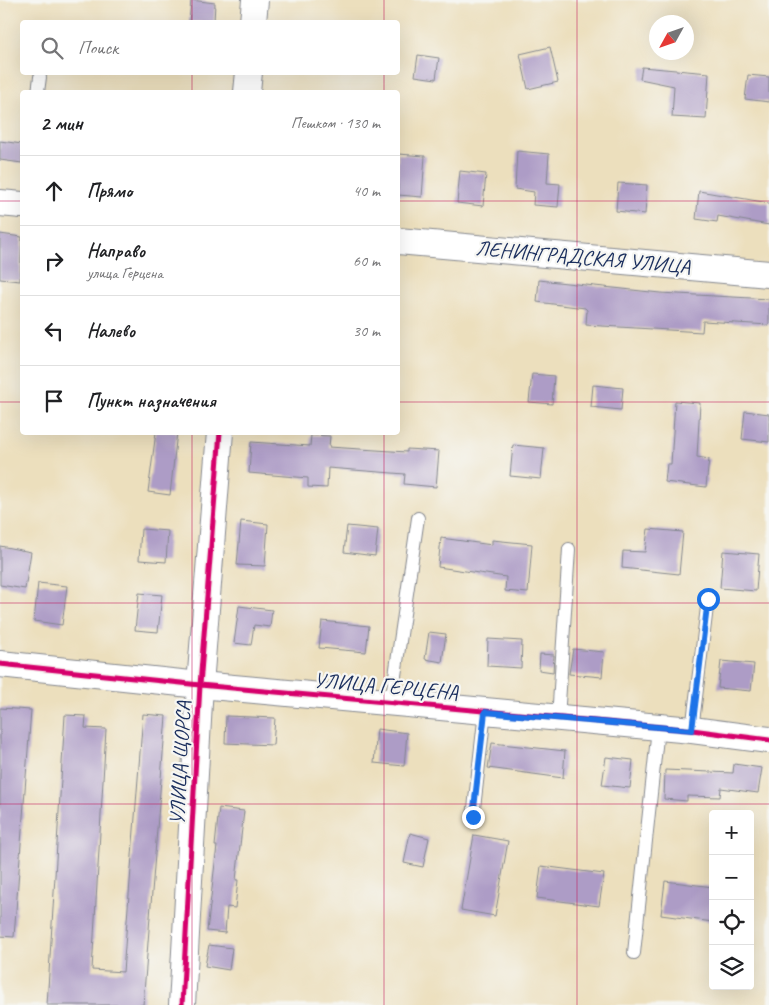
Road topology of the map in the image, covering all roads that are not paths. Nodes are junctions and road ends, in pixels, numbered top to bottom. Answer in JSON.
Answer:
{"nodes":[{"id":1,"x":255,"y":0,"type":"edge"},
{"id":2,"x":253,"y":20,"type":"edge"},
{"id":3,"x":248,"y":75,"type":"edge"},
{"id":4,"x":40,"y":77,"type":"dead end"},
{"id":5,"x":38,"y":90,"type":"edge"},
{"id":6,"x":247,"y":90,"type":"edge"},
{"id":7,"x":0,"y":203,"type":"edge"},
{"id":8,"x":20,"y":205,"type":"edge"},
{"id":9,"x":400,"y":241,"type":"edge"},
{"id":10,"x":769,"y":274,"type":"edge"},
{"id":11,"x":220,"y":435,"type":"edge"},
{"id":12,"x":418,"y":518,"type":"dead end"},
{"id":13,"x":569,"y":549,"type":"dead end"},
{"id":14,"x":708,"y":599,"type":"dead end"},
{"id":15,"x":0,"y":664,"type":"edge"},
{"id":16,"x":200,"y":686,"type":"junction"},
{"id":17,"x":391,"y":703,"type":"junction"},
{"id":18,"x":485,"y":712,"type":"junction"},
{"id":19,"x":558,"y":718,"type":"junction"},
{"id":20,"x":658,"y":728,"type":"junction"},
{"id":21,"x":692,"y":730,"type":"junction"},
{"id":22,"x":769,"y":740,"type":"edge"},
{"id":23,"x":473,"y":817,"type":"dead end"},
{"id":24,"x":634,"y":953,"type":"dead end"},
{"id":25,"x":182,"y":1005,"type":"edge"}],
"edges":[{"from":1,"to":2,"type":"street"},
{"from":3,"to":6,"type":"street"},
{"from":4,"to":5,"type":"lane"},
{"from":7,"to":8,"type":"street"},
{"from":9,"to":10,"type":"street","name":"ЛЕНИНГРАДСКАЯ УЛИЦА"},
{"from":11,"to":16,"type":"street","name":"УЛИЦА ЩОРСА"},
{"from":12,"to":17,"type":"lane"},
{"from":13,"to":19,"type":"lane"},
{"from":14,"to":21,"type":"lane"},
{"from":15,"to":16,"type":"street","name":"УЛИЦА ГЕРЦЕНА"},
{"from":16,"to":17,"type":"street","name":"УЛИЦА ГЕРЦЕНА"},
{"from":16,"to":25,"type":"street","name":"УЛИЦА ЩОРСА"},
{"from":17,"to":18,"type":"street","name":"УЛИЦА ГЕРЦЕНА"},
{"from":18,"to":19,"type":"street","name":"УЛИЦА ГЕРЦЕНА"},
{"from":18,"to":23,"type":"lane"},
{"from":19,"to":20,"type":"street","name":"УЛИЦА ГЕРЦЕНА"},
{"from":20,"to":21,"type":"street","name":"УЛИЦА ГЕРЦЕНА"},
{"from":20,"to":24,"type":"lane"},
{"from":21,"to":22,"type":"street","name":"УЛИЦА ГЕРЦЕНА"}]}
